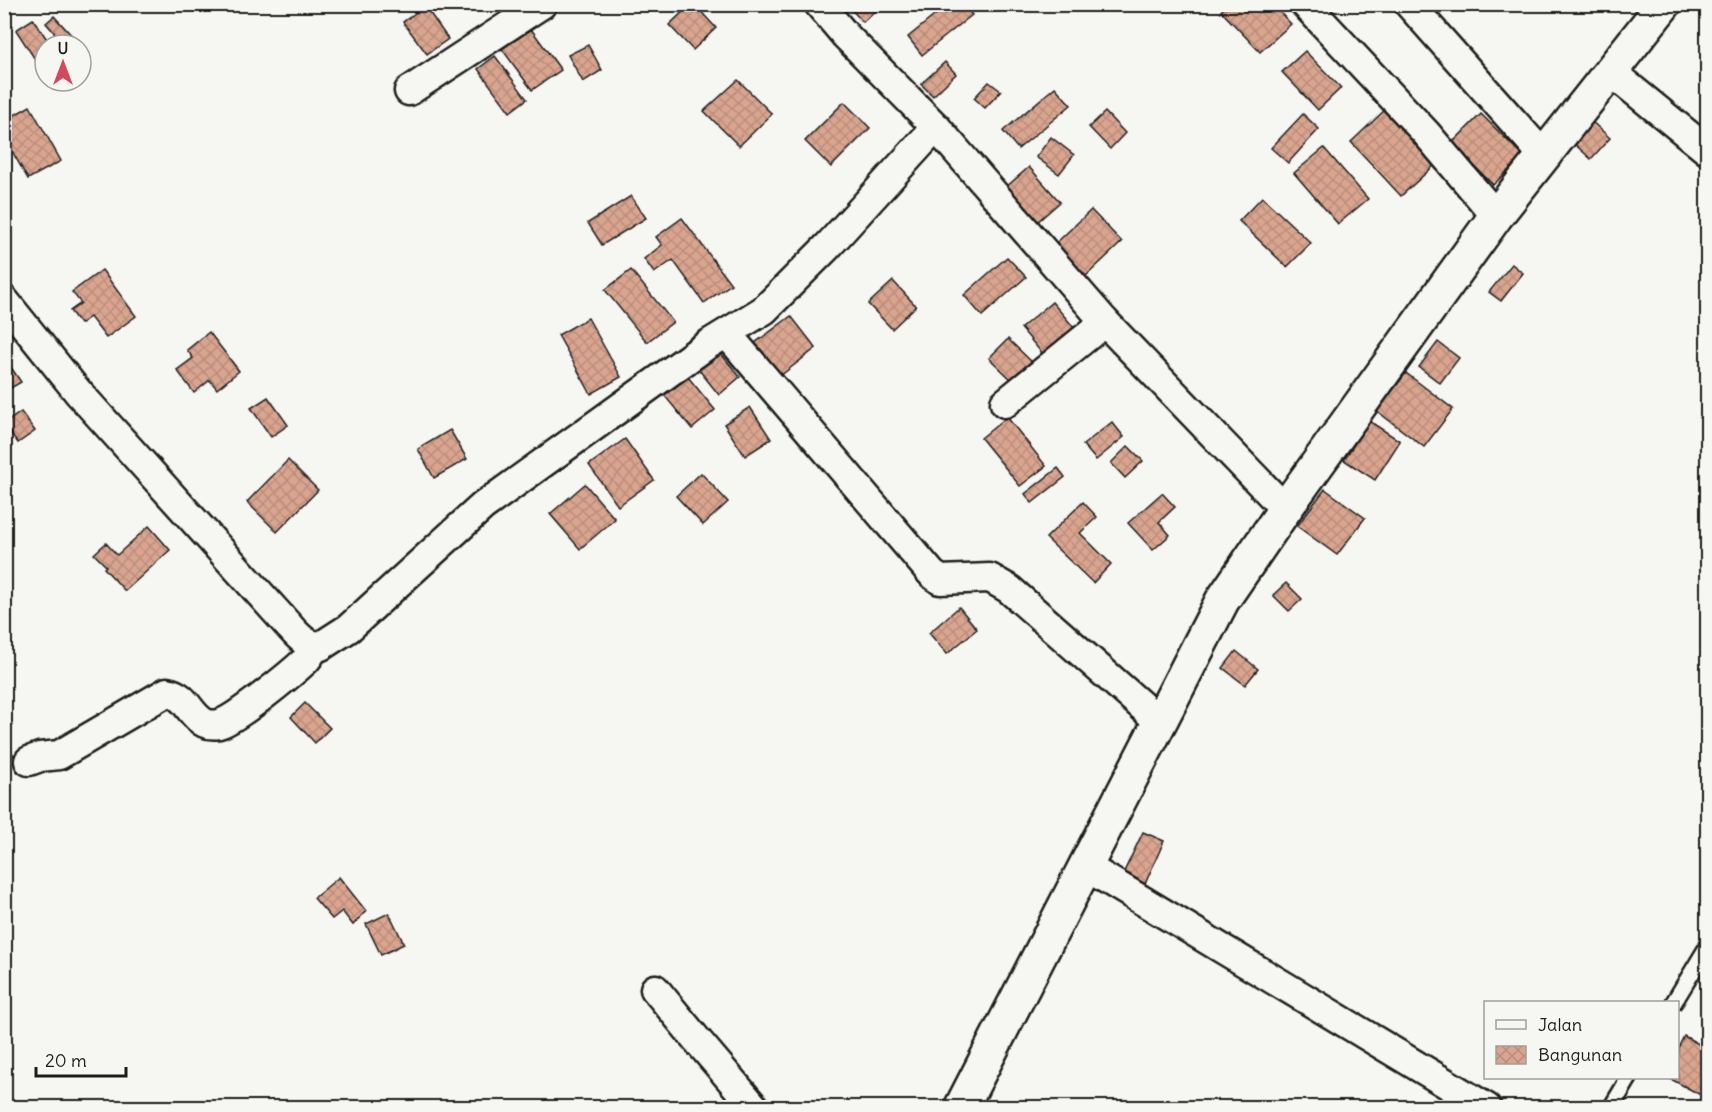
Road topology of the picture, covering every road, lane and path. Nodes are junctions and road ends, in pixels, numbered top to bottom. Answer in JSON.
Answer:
{"nodes":[{"id":1,"x":542,"y":4,"type":"edge"},
{"id":2,"x":819,"y":4,"type":"edge"},
{"id":3,"x":1305,"y":4,"type":"edge"},
{"id":4,"x":1409,"y":4,"type":"edge"},
{"id":5,"x":1664,"y":4,"type":"edge"},
{"id":6,"x":1610,"y":71,"type":"junction"},
{"id":7,"x":409,"y":92,"type":"dead end"},
{"id":8,"x":936,"y":126,"type":"junction"},
{"id":9,"x":1707,"y":151,"type":"edge"},
{"id":10,"x":1543,"y":155,"type":"junction"},
{"id":11,"x":1496,"y":216,"type":"junction"},
{"id":12,"x":4,"y":300,"type":"edge"},
{"id":13,"x":1105,"y":322,"type":"junction"},
{"id":14,"x":727,"y":334,"type":"junction"},
{"id":15,"x":1005,"y":404,"type":"dead end"},
{"id":16,"x":1285,"y":509,"type":"junction"},
{"id":17,"x":316,"y":646,"type":"junction"},
{"id":18,"x":1160,"y":722,"type":"junction"},
{"id":19,"x":29,"y":761,"type":"dead end"},
{"id":20,"x":1085,"y":866,"type":"junction"},
{"id":21,"x":1707,"y":946,"type":"edge"},
{"id":22,"x":655,"y":988,"type":"dead end"},
{"id":23,"x":1675,"y":1001,"type":"edge"},
{"id":24,"x":1628,"y":1079,"type":"edge"},
{"id":25,"x":755,"y":1107,"type":"edge"},
{"id":26,"x":961,"y":1107,"type":"edge"},
{"id":27,"x":1487,"y":1107,"type":"edge"},
{"id":28,"x":1611,"y":1107,"type":"edge"}],
"edges":[{"from":1,"to":7,"type":"street"},
{"from":2,"to":8,"type":"street"},
{"from":3,"to":11,"type":"street"},
{"from":4,"to":10,"type":"street"},
{"from":5,"to":6,"type":"street"},
{"from":6,"to":9,"type":"street"},
{"from":6,"to":10,"type":"street"},
{"from":8,"to":13,"type":"street"},
{"from":8,"to":14,"type":"street"},
{"from":10,"to":11,"type":"street"},
{"from":11,"to":16,"type":"street"},
{"from":12,"to":17,"type":"street"},
{"from":13,"to":15,"type":"street"},
{"from":13,"to":16,"type":"street"},
{"from":14,"to":17,"type":"street"},
{"from":14,"to":18,"type":"street"},
{"from":16,"to":18,"type":"street"},
{"from":17,"to":19,"type":"street"},
{"from":18,"to":20,"type":"street"},
{"from":20,"to":26,"type":"street"},
{"from":20,"to":27,"type":"street"},
{"from":21,"to":23,"type":"lane"},
{"from":22,"to":25,"type":"street"},
{"from":24,"to":28,"type":"lane"}]}
